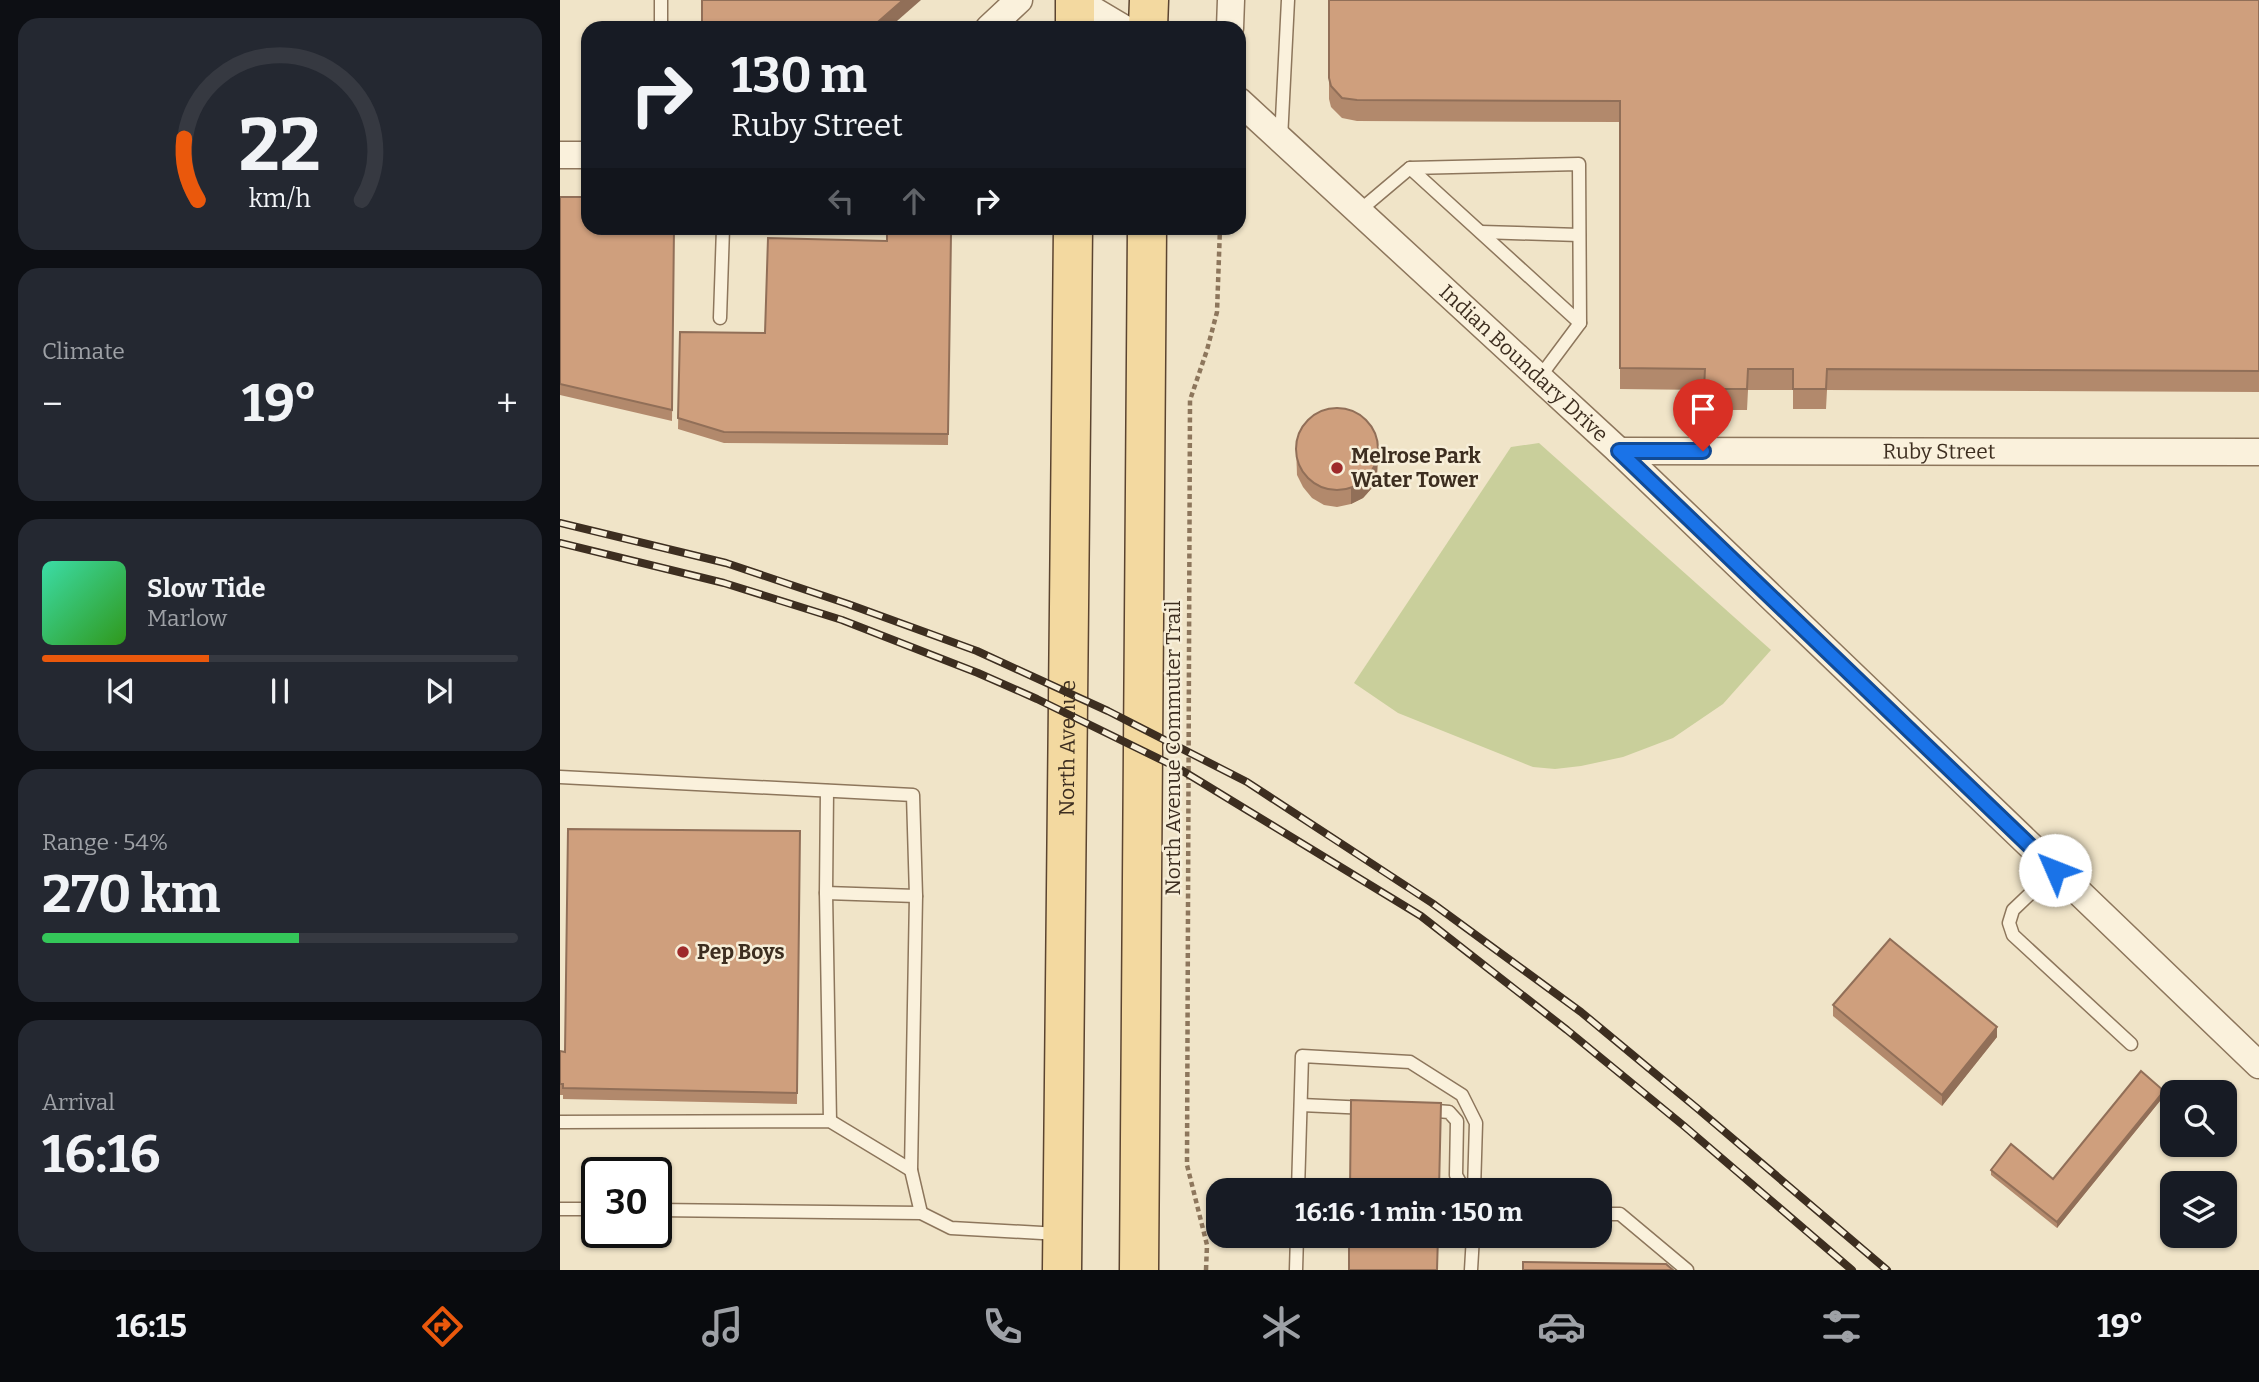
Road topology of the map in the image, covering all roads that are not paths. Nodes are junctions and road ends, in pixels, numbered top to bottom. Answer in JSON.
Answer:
{"nodes":[{"id":1,"x":661,"y":0,"type":"edge"},
{"id":2,"x":1019,"y":0,"type":"edge"},
{"id":3,"x":1076,"y":0,"type":"edge"},
{"id":4,"x":1149,"y":0,"type":"edge"},
{"id":5,"x":1231,"y":0,"type":"edge"},
{"id":6,"x":1288,"y":0,"type":"edge"},
{"id":7,"x":661,"y":21,"type":"edge"},
{"id":8,"x":996,"y":21,"type":"edge"},
{"id":9,"x":1075,"y":21,"type":"edge"},
{"id":10,"x":1111,"y":21,"type":"edge"},
{"id":11,"x":1148,"y":21,"type":"edge"},
{"id":12,"x":1230,"y":21,"type":"edge"},
{"id":13,"x":1246,"y":108,"type":"edge"},
{"id":14,"x":1281,"y":140,"type":"junction"},
{"id":15,"x":560,"y":155,"type":"edge"},
{"id":16,"x":581,"y":155,"type":"edge"},
{"id":17,"x":1410,"y":168,"type":"junction"},
{"id":18,"x":1359,"y":211,"type":"junction"},
{"id":19,"x":1480,"y":232,"type":"junction"},
{"id":20,"x":723,"y":235,"type":"edge"},
{"id":21,"x":1073,"y":235,"type":"edge"},
{"id":22,"x":1147,"y":235,"type":"edge"},
{"id":23,"x":1579,"y":235,"type":"junction"},
{"id":24,"x":720,"y":318,"type":"dead end"},
{"id":25,"x":1580,"y":323,"type":"junction"},
{"id":26,"x":1539,"y":378,"type":"junction"},
{"id":27,"x":1619,"y":451,"type":"junction"},
{"id":28,"x":2259,"y":452,"type":"edge"},
{"id":29,"x":560,"y":777,"type":"edge"},
{"id":30,"x":827,"y":791,"type":"junction"},
{"id":31,"x":2055,"y":870,"type":"junction"},
{"id":32,"x":826,"y":893,"type":"junction"},
{"id":33,"x":916,"y":896,"type":"junction"},
{"id":34,"x":2131,"y":1044,"type":"dead end"},
{"id":35,"x":2259,"y":1065,"type":"edge"},
{"id":36,"x":1301,"y":1105,"type":"junction"},
{"id":37,"x":1382,"y":1109,"type":"edge"},
{"id":38,"x":1409,"y":1110,"type":"edge"},
{"id":39,"x":831,"y":1121,"type":"junction"},
{"id":40,"x":560,"y":1122,"type":"edge"},
{"id":41,"x":911,"y":1170,"type":"junction"},
{"id":42,"x":1298,"y":1178,"type":"edge"},
{"id":43,"x":1458,"y":1178,"type":"edge"},
{"id":44,"x":1474,"y":1178,"type":"edge"},
{"id":45,"x":560,"y":1209,"type":"edge"},
{"id":46,"x":581,"y":1209,"type":"edge"},
{"id":47,"x":672,"y":1210,"type":"edge"},
{"id":48,"x":921,"y":1213,"type":"junction"},
{"id":49,"x":1612,"y":1214,"type":"edge"},
{"id":50,"x":1297,"y":1248,"type":"edge"},
{"id":51,"x":1472,"y":1248,"type":"edge"},
{"id":52,"x":1063,"y":1252,"type":"edge"},
{"id":53,"x":1139,"y":1270,"type":"edge"},
{"id":54,"x":1296,"y":1270,"type":"edge"},
{"id":55,"x":1471,"y":1270,"type":"edge"},
{"id":56,"x":1687,"y":1270,"type":"edge"}],
"edges":[{"from":1,"to":7,"type":"lane"},
{"from":2,"to":8,"type":"street"},
{"from":3,"to":9,"type":"main road"},
{"from":3,"to":10,"type":"street"},
{"from":4,"to":11,"type":"main road"},
{"from":5,"to":12,"type":"street"},
{"from":6,"to":14,"type":"lane"},
{"from":13,"to":14,"type":"street","name":"Indian Boundary Drive"},
{"from":14,"to":18,"type":"street","name":"Indian Boundary Drive"},
{"from":15,"to":16,"type":"street"},
{"from":17,"to":18,"type":"lane"},
{"from":17,"to":19,"type":"lane"},
{"from":17,"to":23,"type":"lane"},
{"from":18,"to":26,"type":"street","name":"Indian Boundary Drive"},
{"from":19,"to":23,"type":"lane"},
{"from":19,"to":25,"type":"lane"},
{"from":20,"to":24,"type":"lane"},
{"from":21,"to":52,"type":"main road","name":"North Avenue"},
{"from":22,"to":53,"type":"main road"},
{"from":23,"to":25,"type":"lane"},
{"from":25,"to":26,"type":"lane"},
{"from":26,"to":27,"type":"street","name":"Indian Boundary Drive"},
{"from":27,"to":28,"type":"street","name":"Ruby Street"},
{"from":27,"to":31,"type":"street","name":"Indian Boundary Drive"},
{"from":29,"to":30,"type":"lane"},
{"from":30,"to":32,"type":"lane"},
{"from":30,"to":33,"type":"lane"},
{"from":31,"to":34,"type":"lane"},
{"from":31,"to":35,"type":"street","name":"Indian Boundary Drive"},
{"from":32,"to":33,"type":"lane"},
{"from":32,"to":39,"type":"lane"},
{"from":33,"to":41,"type":"lane"},
{"from":36,"to":37,"type":"lane"},
{"from":36,"to":42,"type":"lane"},
{"from":36,"to":44,"type":"lane"},
{"from":38,"to":43,"type":"lane"},
{"from":39,"to":40,"type":"lane"},
{"from":39,"to":41,"type":"lane"},
{"from":41,"to":48,"type":"lane"},
{"from":45,"to":46,"type":"lane"},
{"from":47,"to":48,"type":"lane"},
{"from":48,"to":52,"type":"lane"},
{"from":49,"to":56,"type":"lane"},
{"from":50,"to":54,"type":"lane"},
{"from":51,"to":55,"type":"lane"}]}
